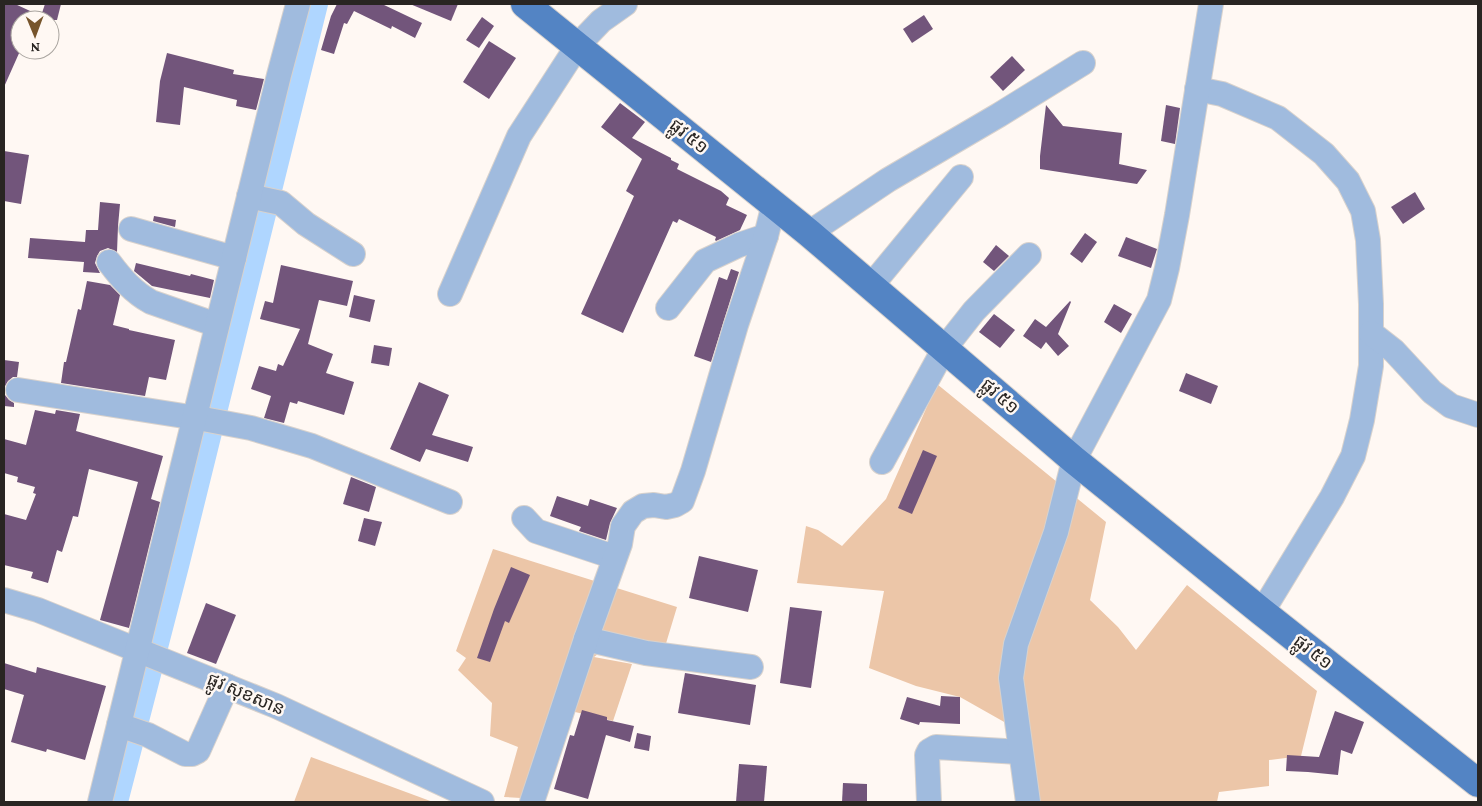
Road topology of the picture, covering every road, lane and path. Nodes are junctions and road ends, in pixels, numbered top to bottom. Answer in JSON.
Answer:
{"nodes":[{"id":1,"x":298,"y":4,"type":"edge"},
{"id":2,"x":525,"y":4,"type":"edge"},
{"id":3,"x":625,"y":4,"type":"edge"},
{"id":4,"x":1211,"y":4,"type":"edge"},
{"id":5,"x":578,"y":45,"type":"junction"},
{"id":6,"x":1083,"y":63,"type":"dead end"},
{"id":7,"x":1198,"y":89,"type":"junction"},
{"id":8,"x":961,"y":177,"type":"dead end"},
{"id":9,"x":263,"y":199,"type":"junction"},
{"id":10,"x":774,"y":204,"type":"junction"},
{"id":11,"x":131,"y":229,"type":"dead end"},
{"id":12,"x":809,"y":233,"type":"junction"},
{"id":13,"x":766,"y":236,"type":"junction"},
{"id":14,"x":353,"y":254,"type":"dead end"},
{"id":15,"x":1029,"y":255,"type":"dead end"},
{"id":16,"x":234,"y":258,"type":"junction"},
{"id":17,"x":108,"y":262,"type":"dead end"},
{"id":18,"x":871,"y":286,"type":"junction"},
{"id":19,"x":450,"y":294,"type":"dead end"},
{"id":20,"x":668,"y":308,"type":"dead end"},
{"id":21,"x":217,"y":324,"type":"junction"},
{"id":22,"x":1371,"y":333,"type":"junction"},
{"id":23,"x":944,"y":348,"type":"junction"},
{"id":24,"x":18,"y":390,"type":"dead end"},
{"id":25,"x":1478,"y":415,"type":"edge"},
{"id":26,"x":207,"y":420,"type":"junction"},
{"id":27,"x":1074,"y":460,"type":"junction"},
{"id":28,"x":882,"y":462,"type":"dead end"},
{"id":29,"x":450,"y":502,"type":"dead end"},
{"id":30,"x":524,"y":518,"type":"dead end"},
{"id":31,"x":614,"y":558,"type":"junction"},
{"id":32,"x":4,"y":600,"type":"edge"},
{"id":33,"x":1262,"y":612,"type":"junction"},
{"id":34,"x":586,"y":639,"type":"junction"},
{"id":35,"x":141,"y":651,"type":"junction"},
{"id":36,"x":751,"y":667,"type":"dead end"},
{"id":37,"x":227,"y":686,"type":"junction"},
{"id":38,"x":132,"y":729,"type":"junction"},
{"id":39,"x":1020,"y":752,"type":"junction"},
{"id":40,"x":1478,"y":783,"type":"edge"},
{"id":41,"x":100,"y":802,"type":"edge"},
{"id":42,"x":482,"y":802,"type":"edge"},
{"id":43,"x":532,"y":802,"type":"edge"},
{"id":44,"x":929,"y":802,"type":"edge"},
{"id":45,"x":1028,"y":802,"type":"edge"}],
"edges":[{"from":1,"to":9,"type":"street"},
{"from":2,"to":5,"type":"main road","name":"ផ្លូវ ៥១"},
{"from":3,"to":5,"type":"street"},
{"from":4,"to":7,"type":"street"},
{"from":5,"to":10,"type":"main road","name":"ផ្លូវ ៥១"},
{"from":5,"to":19,"type":"street"},
{"from":6,"to":12,"type":"street"},
{"from":7,"to":22,"type":"street"},
{"from":7,"to":27,"type":"street"},
{"from":8,"to":18,"type":"street"},
{"from":9,"to":14,"type":"street"},
{"from":9,"to":16,"type":"street"},
{"from":10,"to":12,"type":"main road","name":"ផ្លូវ ៥១"},
{"from":10,"to":13,"type":"street"},
{"from":11,"to":16,"type":"street"},
{"from":12,"to":18,"type":"main road","name":"ផ្លូវ ៥១"},
{"from":13,"to":20,"type":"street"},
{"from":13,"to":31,"type":"street"},
{"from":15,"to":23,"type":"street"},
{"from":16,"to":21,"type":"street"},
{"from":17,"to":21,"type":"street"},
{"from":18,"to":23,"type":"main road","name":"ផ្លូវ ៥១"},
{"from":21,"to":26,"type":"street"},
{"from":22,"to":25,"type":"street"},
{"from":22,"to":33,"type":"street"},
{"from":23,"to":27,"type":"main road","name":"ផ្លូវ ៥១"},
{"from":23,"to":28,"type":"street"},
{"from":24,"to":26,"type":"street"},
{"from":26,"to":29,"type":"street"},
{"from":26,"to":35,"type":"street"},
{"from":27,"to":33,"type":"main road","name":"ផ្លូវ ៥១"},
{"from":27,"to":39,"type":"street"},
{"from":30,"to":31,"type":"street"},
{"from":31,"to":34,"type":"street"},
{"from":32,"to":35,"type":"street","name":"ផ្លូវ សុខសាន"},
{"from":33,"to":40,"type":"main road","name":"ផ្លូវ ៥១"},
{"from":34,"to":36,"type":"street"},
{"from":34,"to":43,"type":"street"},
{"from":35,"to":37,"type":"street","name":"ផ្លូវ សុខសាន"},
{"from":35,"to":38,"type":"street"},
{"from":37,"to":38,"type":"street"},
{"from":37,"to":42,"type":"street","name":"ផ្លូវ សុខសាន"},
{"from":38,"to":41,"type":"street"},
{"from":39,"to":44,"type":"street"},
{"from":39,"to":45,"type":"street"}]}
